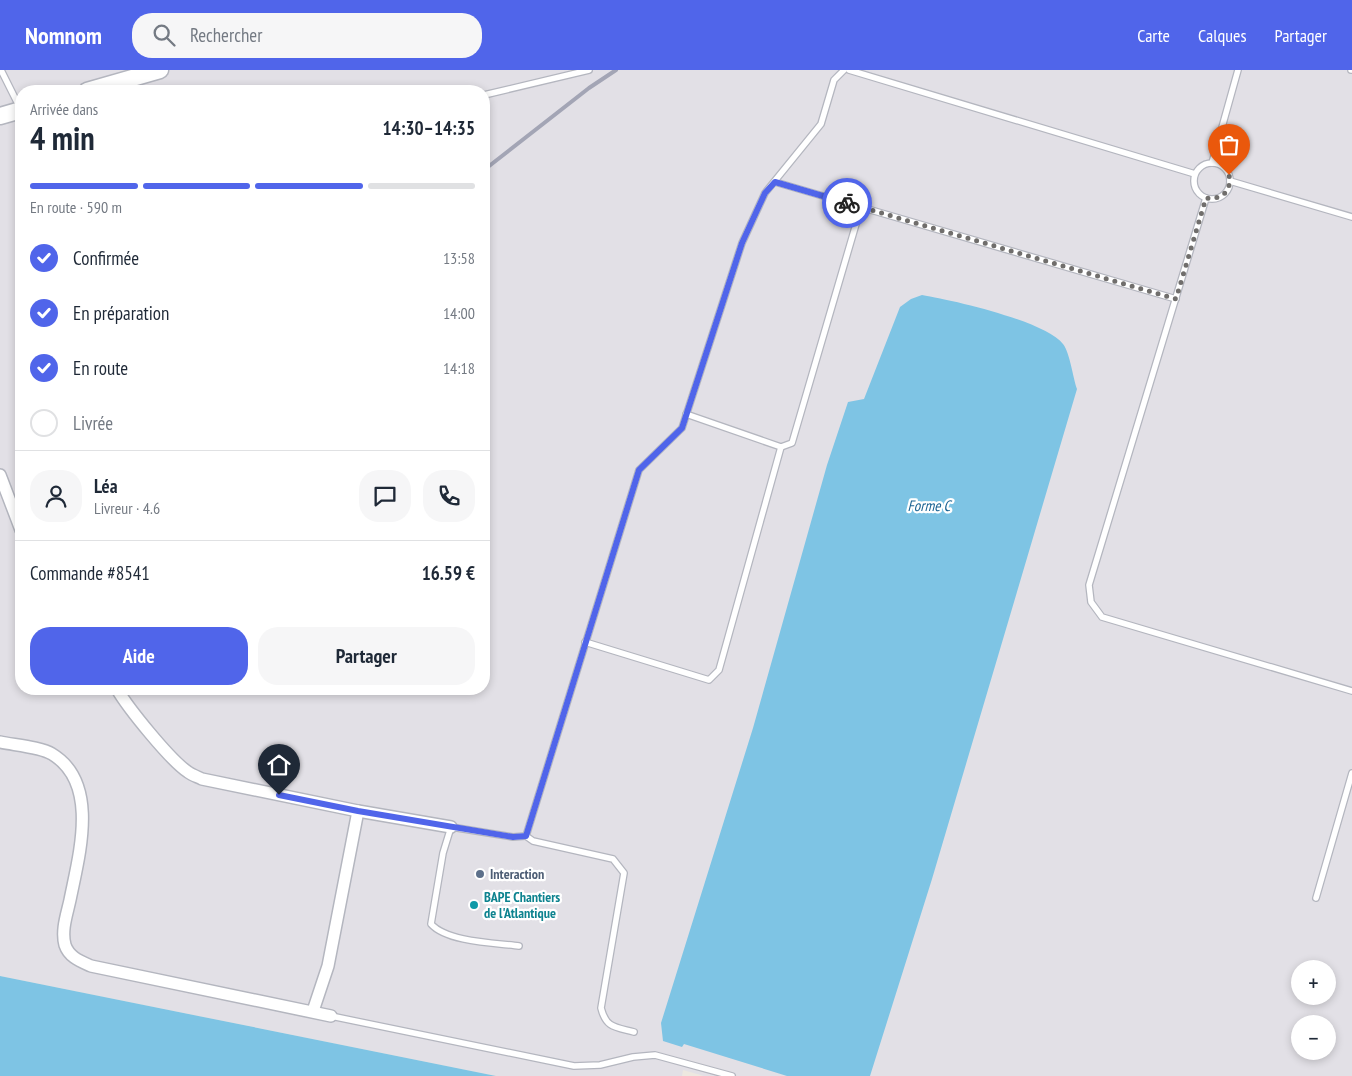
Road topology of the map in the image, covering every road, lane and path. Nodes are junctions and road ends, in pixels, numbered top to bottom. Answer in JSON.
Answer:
{"nodes":[{"id":1,"x":1,"y":70,"type":"edge"},
{"id":2,"x":160,"y":70,"type":"edge"},
{"id":3,"x":589,"y":70,"type":"edge"},
{"id":4,"x":844,"y":70,"type":"edge"},
{"id":5,"x":849,"y":70,"type":"edge"},
{"id":6,"x":1238,"y":70,"type":"edge"},
{"id":7,"x":108,"y":85,"type":"edge"},
{"id":8,"x":490,"y":94,"type":"edge"},
{"id":9,"x":15,"y":98,"type":"edge"},
{"id":10,"x":15,"y":112,"type":"edge"},
{"id":11,"x":0,"y":116,"type":"edge"},
{"id":12,"x":1212,"y":163,"type":"junction"},
{"id":13,"x":1195,"y":174,"type":"junction"},
{"id":14,"x":1230,"y":181,"type":"junction"},
{"id":15,"x":775,"y":182,"type":"junction"},
{"id":16,"x":1206,"y":198,"type":"junction"},
{"id":17,"x":861,"y":207,"type":"junction"},
{"id":18,"x":1352,"y":217,"type":"edge"},
{"id":19,"x":1176,"y":299,"type":"junction"},
{"id":20,"x":686,"y":414,"type":"junction"},
{"id":21,"x":781,"y":447,"type":"junction"},
{"id":22,"x":0,"y":475,"type":"edge"},
{"id":23,"x":15,"y":514,"type":"edge"},
{"id":24,"x":585,"y":642,"type":"junction"},
{"id":25,"x":1352,"y":691,"type":"edge"},
{"id":26,"x":121,"y":695,"type":"edge"},
{"id":27,"x":0,"y":742,"type":"edge"},
{"id":28,"x":1352,"y":774,"type":"edge"},
{"id":29,"x":358,"y":811,"type":"junction"},
{"id":30,"x":451,"y":827,"type":"junction"},
{"id":31,"x":526,"y":836,"type":"junction"},
{"id":32,"x":1316,"y":898,"type":"dead end"},
{"id":33,"x":519,"y":946,"type":"dead end"},
{"id":34,"x":312,"y":1011,"type":"junction"},
{"id":35,"x":331,"y":1016,"type":"joint"},
{"id":36,"x":634,"y":1032,"type":"dead end"},
{"id":37,"x":732,"y":1076,"type":"edge"}],
"edges":[{"from":1,"to":9,"type":"lane"},
{"from":2,"to":7,"type":"street"},
{"from":3,"to":8,"type":"lane"},
{"from":4,"to":15,"type":"lane"},
{"from":5,"to":13,"type":"lane"},
{"from":6,"to":12,"type":"lane"},
{"from":10,"to":11,"type":"street"},
{"from":12,"to":13,"type":"lane"},
{"from":12,"to":14,"type":"lane"},
{"from":13,"to":16,"type":"lane"},
{"from":14,"to":16,"type":"lane"},
{"from":14,"to":18,"type":"lane"},
{"from":15,"to":17,"type":"lane"},
{"from":15,"to":20,"type":"lane"},
{"from":16,"to":19,"type":"lane"},
{"from":17,"to":19,"type":"lane"},
{"from":17,"to":21,"type":"lane"},
{"from":19,"to":25,"type":"lane"},
{"from":20,"to":21,"type":"lane"},
{"from":20,"to":24,"type":"lane"},
{"from":21,"to":24,"type":"lane"},
{"from":22,"to":23,"type":"street"},
{"from":24,"to":31,"type":"lane"},
{"from":26,"to":29,"type":"street"},
{"from":27,"to":34,"type":"street"},
{"from":28,"to":32,"type":"lane"},
{"from":29,"to":30,"type":"street"},
{"from":29,"to":34,"type":"street"},
{"from":30,"to":31,"type":"lane"},
{"from":30,"to":33,"type":"lane"},
{"from":31,"to":36,"type":"lane"},
{"from":34,"to":35,"type":"street"},
{"from":35,"to":37,"type":"lane"}]}
